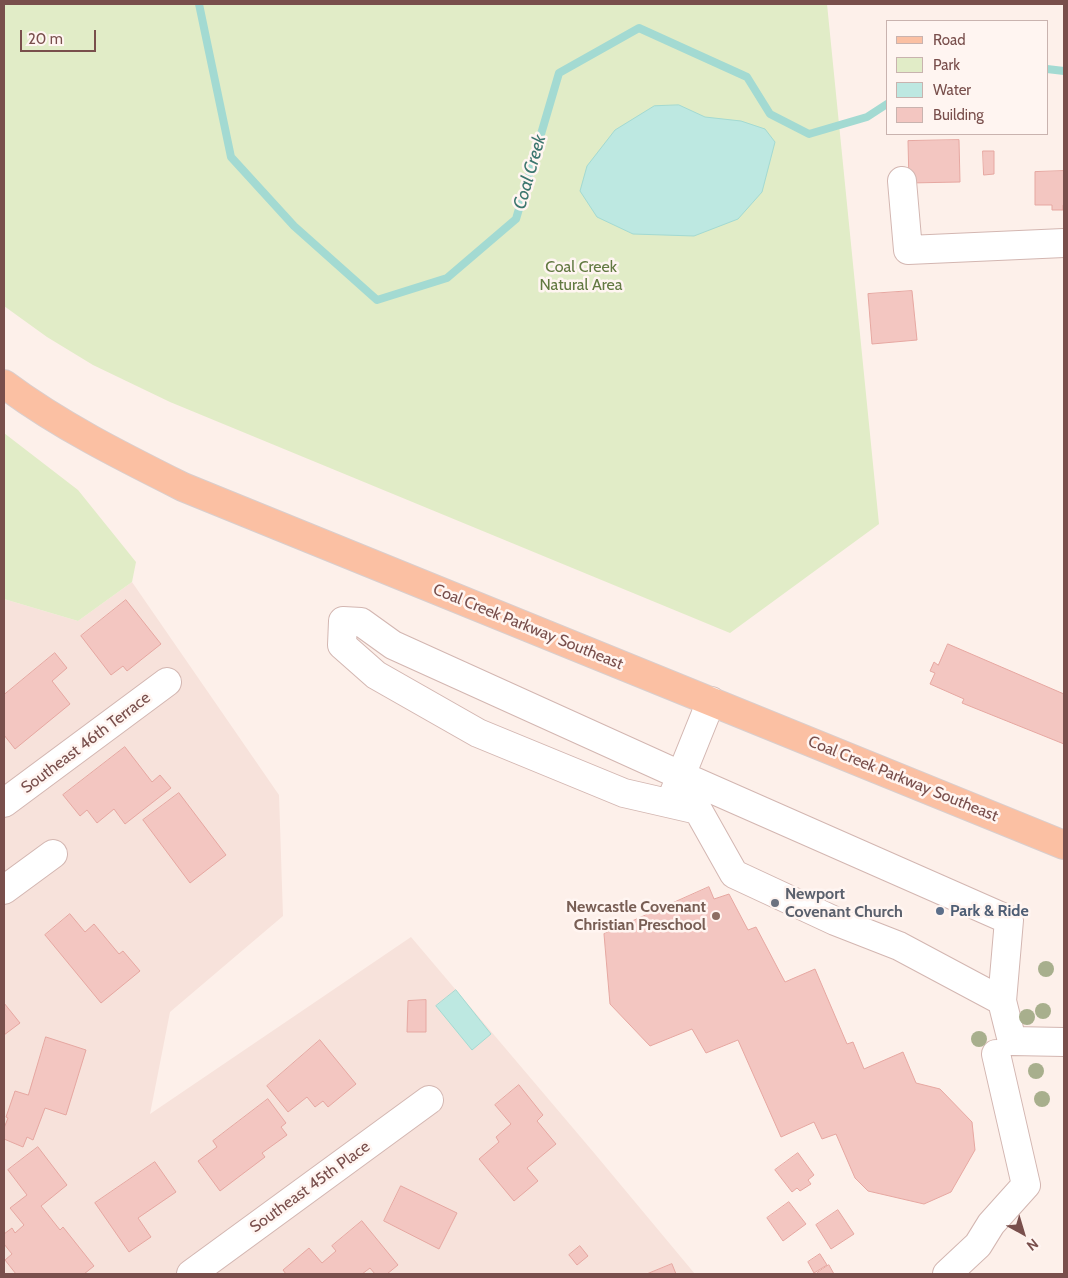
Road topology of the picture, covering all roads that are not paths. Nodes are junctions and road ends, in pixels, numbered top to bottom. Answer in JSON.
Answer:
{"nodes":[{"id":1,"x":902,"y":181,"type":"dead end"},
{"id":2,"x":1064,"y":243,"type":"edge"},
{"id":3,"x":4,"y":384,"type":"edge"},
{"id":4,"x":167,"y":682,"type":"dead end"},
{"id":5,"x":711,"y":701,"type":"junction"},
{"id":6,"x":680,"y":775,"type":"junction"},
{"id":7,"x":4,"y":803,"type":"edge"},
{"id":8,"x":670,"y":804,"type":"junction"},
{"id":9,"x":1064,"y":845,"type":"edge"},
{"id":10,"x":52,"y":854,"type":"dead end"},
{"id":11,"x":5,"y":884,"type":"edge"},
{"id":12,"x":1002,"y":1001,"type":"junction"},
{"id":13,"x":1064,"y":1042,"type":"edge"},
{"id":14,"x":1004,"y":1048,"type":"junction"},
{"id":15,"x":429,"y":1100,"type":"dead end"},
{"id":16,"x":191,"y":1274,"type":"edge"},
{"id":17,"x":947,"y":1274,"type":"edge"}],
"edges":[{"from":1,"to":2,"type":"street"},
{"from":3,"to":5,"type":"main road","name":"Coal Creek Parkway Southeast"},
{"from":4,"to":7,"type":"street","name":"Southeast 46th Terrace"},
{"from":5,"to":6,"type":"street"},
{"from":5,"to":9,"type":"main road","name":"Coal Creek Parkway Southeast"},
{"from":6,"to":8,"type":"street"},
{"from":6,"to":8,"type":"street"},
{"from":6,"to":12,"type":"street"},
{"from":8,"to":12,"type":"street"},
{"from":10,"to":11,"type":"street"},
{"from":12,"to":14,"type":"street"},
{"from":13,"to":14,"type":"street"},
{"from":14,"to":17,"type":"street"},
{"from":15,"to":16,"type":"street","name":"Southeast 45th Place"}]}
